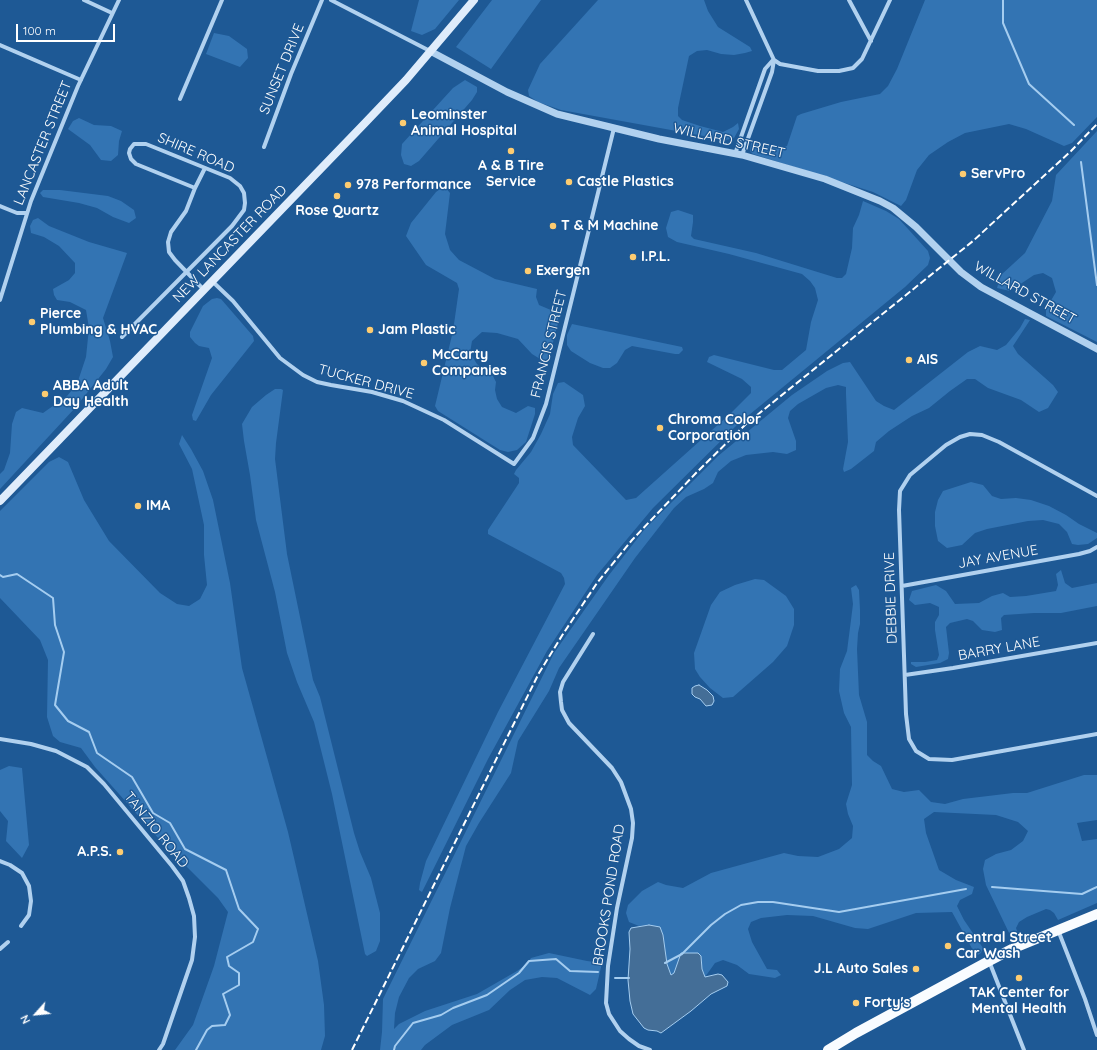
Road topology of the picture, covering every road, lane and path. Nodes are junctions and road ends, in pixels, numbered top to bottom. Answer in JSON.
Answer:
{"nodes":[{"id":1,"x":84,"y":0,"type":"edge"},
{"id":2,"x":119,"y":0,"type":"edge"},
{"id":3,"x":222,"y":0,"type":"edge"},
{"id":4,"x":322,"y":0,"type":"edge"},
{"id":5,"x":331,"y":0,"type":"edge"},
{"id":6,"x":474,"y":0,"type":"edge"},
{"id":7,"x":746,"y":0,"type":"edge"},
{"id":8,"x":849,"y":0,"type":"edge"},
{"id":9,"x":890,"y":0,"type":"edge"},
{"id":10,"x":112,"y":13,"type":"junction"},
{"id":11,"x":871,"y":41,"type":"junction"},
{"id":12,"x":0,"y":45,"type":"edge"},
{"id":13,"x":430,"y":51,"type":"junction"},
{"id":14,"x":774,"y":60,"type":"junction"},
{"id":15,"x":81,"y":80,"type":"junction"},
{"id":16,"x":180,"y":99,"type":"dead end"},
{"id":17,"x":614,"y":128,"type":"junction"},
{"id":18,"x":264,"y":147,"type":"dead end"},
{"id":19,"x":739,"y":155,"type":"junction"},
{"id":20,"x":206,"y":168,"type":"junction"},
{"id":21,"x":195,"y":188,"type":"junction"},
{"id":22,"x":0,"y":206,"type":"edge"},
{"id":23,"x":27,"y":213,"type":"junction"},
{"id":24,"x":186,"y":272,"type":"junction"},
{"id":25,"x":213,"y":282,"type":"junction"},
{"id":26,"x":204,"y":290,"type":"junction"},
{"id":27,"x":0,"y":300,"type":"edge"},
{"id":28,"x":122,"y":337,"type":"dead end"},
{"id":29,"x":1097,"y":349,"type":"edge"},
{"id":30,"x":514,"y":464,"type":"joint"},
{"id":31,"x":1097,"y":496,"type":"edge"},
{"id":32,"x":0,"y":501,"type":"edge"},
{"id":33,"x":1097,"y":547,"type":"edge"},
{"id":34,"x":902,"y":586,"type":"junction"},
{"id":35,"x":593,"y":634,"type":"dead end"},
{"id":36,"x":1097,"y":643,"type":"edge"},
{"id":37,"x":905,"y":675,"type":"junction"},
{"id":38,"x":1097,"y":734,"type":"edge"},
{"id":39,"x":0,"y":739,"type":"edge"},
{"id":40,"x":0,"y":861,"type":"edge"},
{"id":41,"x":1097,"y":914,"type":"edge"},
{"id":42,"x":21,"y":926,"type":"dead end"},
{"id":43,"x":1058,"y":930,"type":"junction"},
{"id":44,"x":8,"y":942,"type":"dead end"},
{"id":45,"x":0,"y":949,"type":"edge"},
{"id":46,"x":989,"y":961,"type":"junction"},
{"id":47,"x":1097,"y":1035,"type":"edge"},
{"id":48,"x":159,"y":1050,"type":"edge"},
{"id":49,"x":650,"y":1050,"type":"edge"},
{"id":50,"x":828,"y":1050,"type":"edge"},
{"id":51,"x":1024,"y":1050,"type":"edge"}],
"edges":[{"from":1,"to":10,"type":"street"},
{"from":2,"to":10,"type":"street","name":"LANCASTER STREET"},
{"from":3,"to":16,"type":"street"},
{"from":4,"to":18,"type":"street","name":"SUNSET DRIVE"},
{"from":5,"to":13,"type":"street","name":"WILLARD STREET"},
{"from":6,"to":13,"type":"main road","name":"NEW LANCASTER ROAD"},
{"from":7,"to":14,"type":"street"},
{"from":8,"to":11,"type":"street"},
{"from":9,"to":11,"type":"street"},
{"from":10,"to":15,"type":"street","name":"LANCASTER STREET"},
{"from":11,"to":14,"type":"street"},
{"from":12,"to":15,"type":"street"},
{"from":13,"to":17,"type":"street","name":"WILLARD STREET"},
{"from":13,"to":25,"type":"main road","name":"NEW LANCASTER ROAD"},
{"from":14,"to":19,"type":"street"},
{"from":14,"to":19,"type":"street"},
{"from":15,"to":23,"type":"street","name":"LANCASTER STREET"},
{"from":17,"to":19,"type":"street","name":"WILLARD STREET"},
{"from":17,"to":30,"type":"street","name":"FRANCIS STREET"},
{"from":19,"to":29,"type":"street","name":"WILLARD STREET"},
{"from":20,"to":21,"type":"street"},
{"from":20,"to":21,"type":"street","name":"SHIRE ROAD"},
{"from":20,"to":24,"type":"street","name":"SHIRE ROAD"},
{"from":21,"to":24,"type":"street"},
{"from":22,"to":23,"type":"street"},
{"from":23,"to":27,"type":"street","name":"LANCASTER STREET"},
{"from":24,"to":26,"type":"street"},
{"from":24,"to":28,"type":"street"},
{"from":25,"to":26,"type":"main road","name":"NEW LANCASTER ROAD"},
{"from":25,"to":30,"type":"street","name":"TUCKER DRIVE"},
{"from":26,"to":32,"type":"main road","name":"NEW LANCASTER ROAD"},
{"from":31,"to":34,"type":"street","name":"DEBBIE DRIVE"},
{"from":33,"to":34,"type":"street","name":"JAY AVENUE"},
{"from":34,"to":37,"type":"street","name":"DEBBIE DRIVE"},
{"from":35,"to":49,"type":"street","name":"BROOKS POND ROAD"},
{"from":36,"to":37,"type":"street","name":"BARRY LANE"},
{"from":37,"to":38,"type":"street","name":"DEBBIE DRIVE"},
{"from":39,"to":48,"type":"street","name":"TANZIO ROAD"},
{"from":40,"to":42,"type":"street"},
{"from":41,"to":43,"type":"main road"},
{"from":43,"to":46,"type":"main road"},
{"from":43,"to":47,"type":"street"},
{"from":44,"to":45,"type":"street"},
{"from":46,"to":50,"type":"main road"},
{"from":46,"to":51,"type":"street"}]}
